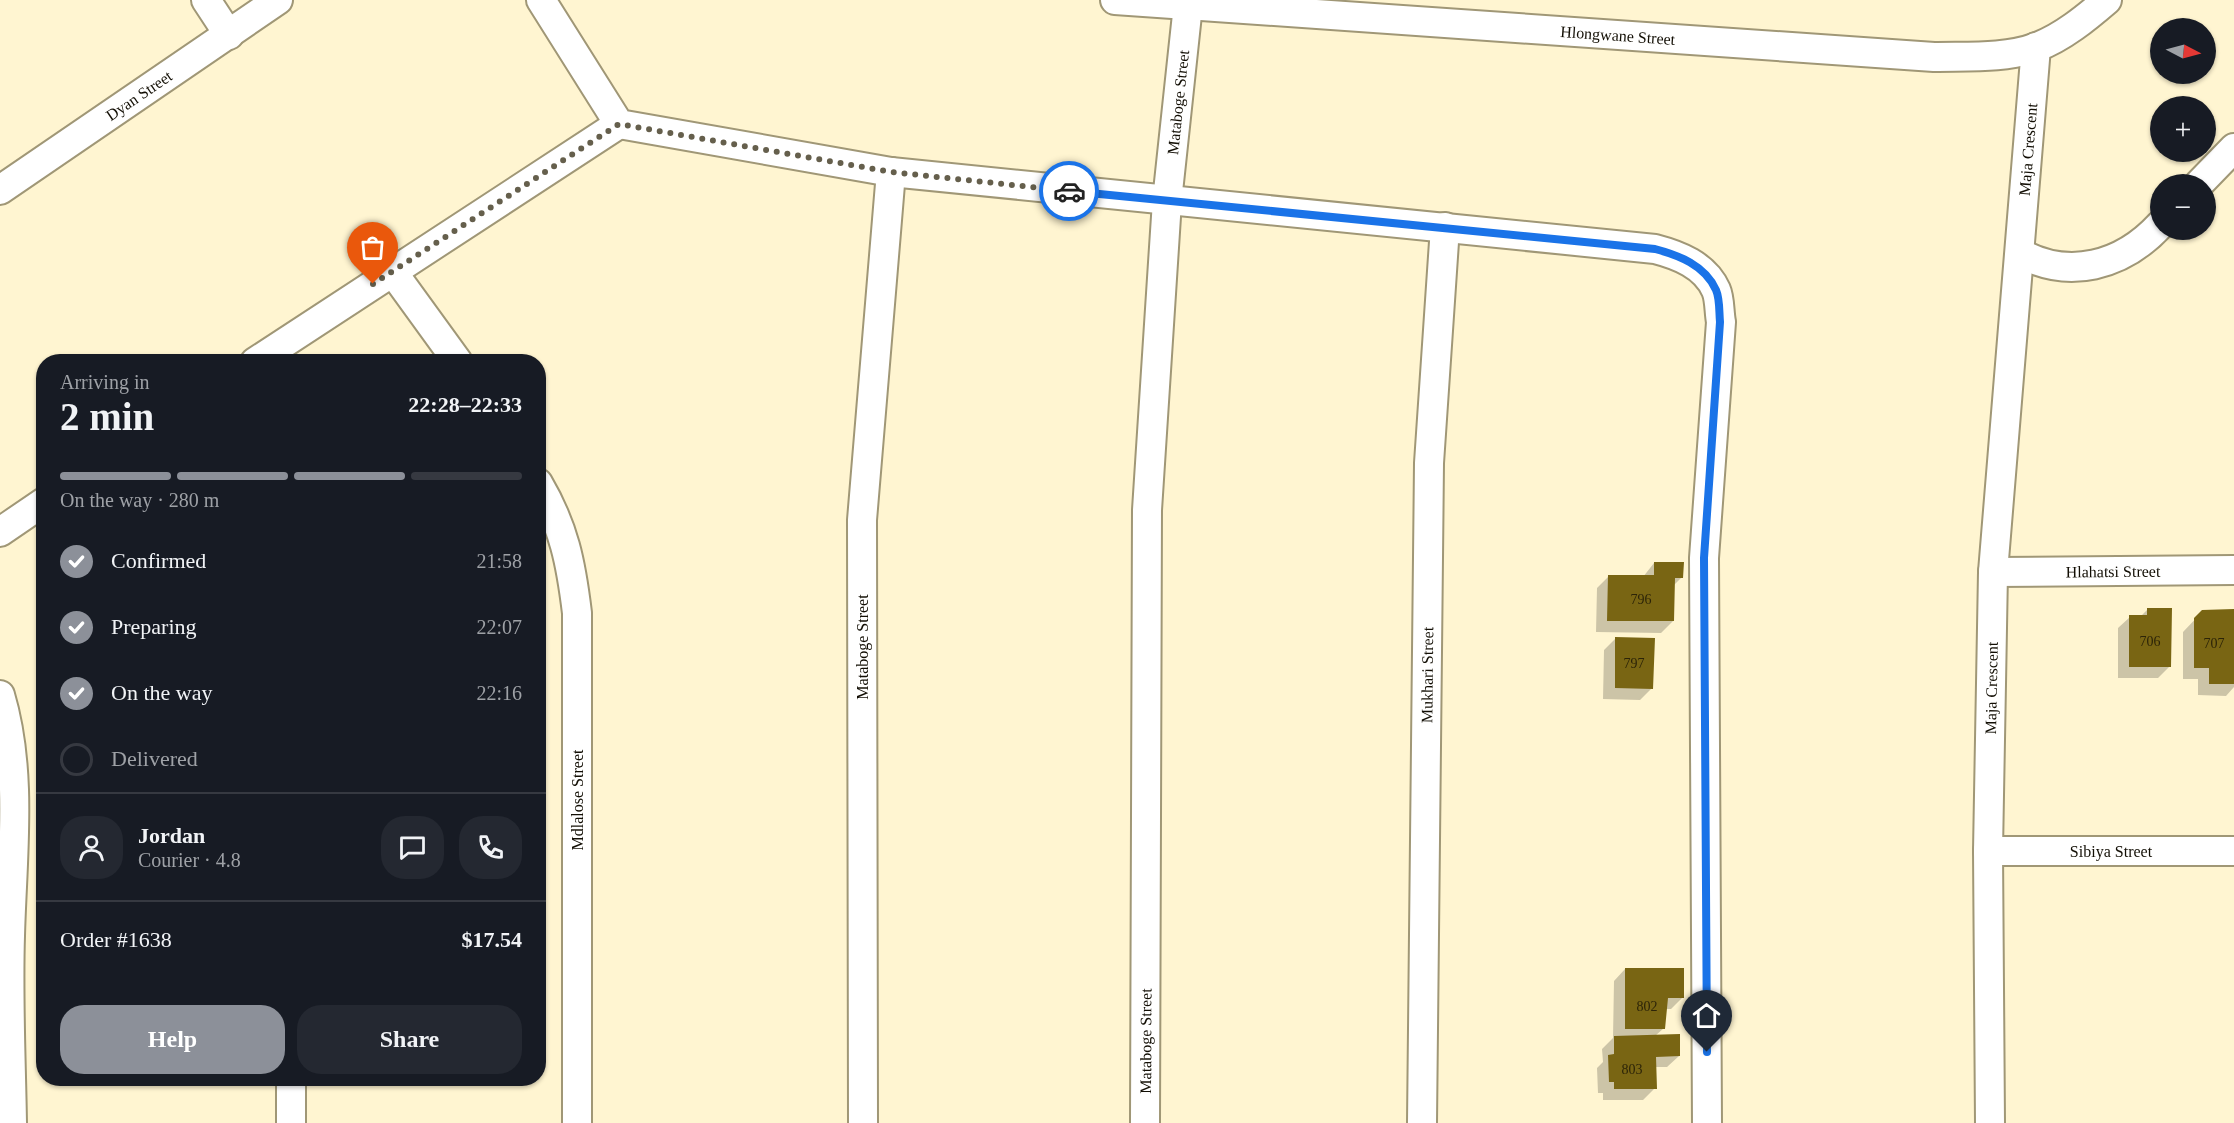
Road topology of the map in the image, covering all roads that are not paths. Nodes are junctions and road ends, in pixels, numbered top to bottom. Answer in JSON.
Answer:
{"nodes":[{"id":1,"x":206,"y":0,"type":"edge"},
{"id":2,"x":278,"y":0,"type":"edge"},
{"id":3,"x":541,"y":0,"type":"edge"},
{"id":4,"x":1115,"y":0,"type":"edge"},
{"id":5,"x":2107,"y":0,"type":"edge"},
{"id":6,"x":1188,"y":5,"type":"junction"},
{"id":7,"x":229,"y":34,"type":"junction"},
{"id":8,"x":2036,"y":47,"type":"junction"},
{"id":9,"x":619,"y":124,"type":"junction"},
{"id":10,"x":2234,"y":148,"type":"edge"},
{"id":11,"x":891,"y":172,"type":"junction"},
{"id":12,"x":2209,"y":174,"type":"edge"},
{"id":13,"x":0,"y":190,"type":"edge"},
{"id":14,"x":1167,"y":201,"type":"junction"},
{"id":15,"x":1445,"y":227,"type":"junction"},
{"id":16,"x":2150,"y":233,"type":"edge"},
{"id":17,"x":2020,"y":253,"type":"junction"},
{"id":18,"x":392,"y":271,"type":"junction"},
{"id":19,"x":267,"y":354,"type":"edge"},
{"id":20,"x":452,"y":354,"type":"edge"},
{"id":21,"x":546,"y":499,"type":"edge"},
{"id":22,"x":36,"y":507,"type":"edge"},
{"id":23,"x":0,"y":532,"type":"edge"},
{"id":24,"x":2234,"y":570,"type":"edge"},
{"id":25,"x":1993,"y":572,"type":"junction"},
{"id":26,"x":0,"y":695,"type":"edge"},
{"id":27,"x":2234,"y":850,"type":"edge"},
{"id":28,"x":1988,"y":851,"type":"junction"},
{"id":29,"x":5,"y":946,"type":"edge"},
{"id":30,"x":291,"y":1086,"type":"edge"},
{"id":31,"x":12,"y":1123,"type":"edge"},
{"id":32,"x":291,"y":1123,"type":"edge"},
{"id":33,"x":577,"y":1123,"type":"edge"},
{"id":34,"x":863,"y":1123,"type":"edge"},
{"id":35,"x":1145,"y":1123,"type":"edge"},
{"id":36,"x":1422,"y":1123,"type":"edge"},
{"id":37,"x":1707,"y":1123,"type":"edge"},
{"id":38,"x":1990,"y":1123,"type":"edge"}],
"edges":[{"from":1,"to":7,"type":"street"},
{"from":2,"to":7,"type":"street","name":"Dyan Street"},
{"from":3,"to":9,"type":"street"},
{"from":4,"to":6,"type":"street","name":"Hlongwane Street"},
{"from":5,"to":8,"type":"street","name":"Hlongwane Street"},
{"from":6,"to":8,"type":"street","name":"Hlongwane Street"},
{"from":6,"to":14,"type":"street","name":"Mataboge Street"},
{"from":7,"to":13,"type":"street","name":"Dyan Street"},
{"from":8,"to":17,"type":"street","name":"Maja Crescent"},
{"from":9,"to":11,"type":"street"},
{"from":9,"to":18,"type":"street"},
{"from":10,"to":12,"type":"street"},
{"from":11,"to":14,"type":"street"},
{"from":11,"to":34,"type":"street","name":"Mataboge Street"},
{"from":14,"to":15,"type":"street"},
{"from":14,"to":35,"type":"street","name":"Mataboge Street"},
{"from":15,"to":36,"type":"street","name":"Mukhari Street"},
{"from":15,"to":37,"type":"street"},
{"from":16,"to":17,"type":"street"},
{"from":17,"to":25,"type":"street","name":"Maja Crescent"},
{"from":18,"to":19,"type":"street"},
{"from":18,"to":20,"type":"street"},
{"from":21,"to":33,"type":"street","name":"Mdlalose Street"},
{"from":22,"to":23,"type":"street"},
{"from":24,"to":25,"type":"street","name":"Hlahatsi Street"},
{"from":25,"to":28,"type":"street","name":"Maja Crescent"},
{"from":26,"to":29,"type":"street"},
{"from":27,"to":28,"type":"street","name":"Sibiya Street"},
{"from":28,"to":38,"type":"street","name":"Maja Crescent"},
{"from":29,"to":31,"type":"street"},
{"from":30,"to":32,"type":"street"}]}
